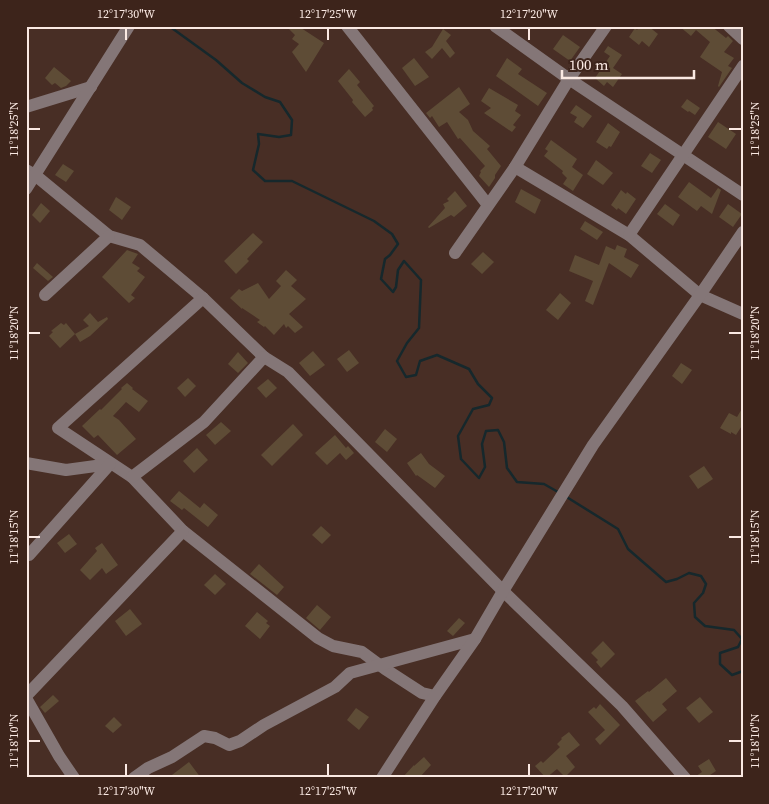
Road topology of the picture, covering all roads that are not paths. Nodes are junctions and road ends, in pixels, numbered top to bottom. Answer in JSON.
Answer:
{"nodes":[{"id":1,"x":129,"y":26,"type":"edge"},
{"id":2,"x":347,"y":26,"type":"edge"},
{"id":3,"x":494,"y":26,"type":"edge"},
{"id":4,"x":606,"y":26,"type":"edge"},
{"id":5,"x":729,"y":26,"type":"edge"},
{"id":6,"x":743,"y":39,"type":"edge"},
{"id":7,"x":743,"y":66,"type":"edge"},
{"id":8,"x":570,"y":79,"type":"junction"},
{"id":9,"x":91,"y":87,"type":"junction"},
{"id":10,"x":26,"y":107,"type":"edge"},
{"id":11,"x":683,"y":155,"type":"junction"},
{"id":12,"x":515,"y":167,"type":"junction"},
{"id":13,"x":31,"y":172,"type":"edge"},
{"id":14,"x":26,"y":189,"type":"edge"},
{"id":15,"x":743,"y":195,"type":"edge"},
{"id":16,"x":488,"y":205,"type":"junction"},
{"id":17,"x":743,"y":232,"type":"edge"},
{"id":18,"x":629,"y":235,"type":"junction"},
{"id":19,"x":109,"y":236,"type":"junction"},
{"id":20,"x":455,"y":253,"type":"dead end"},
{"id":21,"x":45,"y":295,"type":"dead end"},
{"id":22,"x":700,"y":295,"type":"junction"},
{"id":23,"x":203,"y":298,"type":"junction"},
{"id":24,"x":743,"y":314,"type":"edge"},
{"id":25,"x":264,"y":357,"type":"junction"},
{"id":26,"x":26,"y":463,"type":"edge"},
{"id":27,"x":110,"y":464,"type":"junction"},
{"id":28,"x":132,"y":477,"type":"junction"},
{"id":29,"x":183,"y":531,"type":"junction"},
{"id":30,"x":30,"y":555,"type":"dead end"},
{"id":31,"x":503,"y":591,"type":"junction"},
{"id":32,"x":475,"y":639,"type":"junction"},
{"id":33,"x":380,"y":665,"type":"junction"},
{"id":34,"x":435,"y":696,"type":"junction"},
{"id":35,"x":26,"y":697,"type":"edge"},
{"id":36,"x":74,"y":778,"type":"edge"},
{"id":37,"x":134,"y":778,"type":"edge"},
{"id":38,"x":382,"y":778,"type":"edge"},
{"id":39,"x":685,"y":778,"type":"edge"}],
"edges":[{"from":1,"to":9,"type":"street"},
{"from":2,"to":16,"type":"street"},
{"from":3,"to":8,"type":"street"},
{"from":4,"to":8,"type":"street"},
{"from":5,"to":6,"type":"street"},
{"from":7,"to":11,"type":"street"},
{"from":8,"to":11,"type":"street"},
{"from":8,"to":12,"type":"street"},
{"from":9,"to":10,"type":"street"},
{"from":9,"to":13,"type":"street"},
{"from":11,"to":15,"type":"street"},
{"from":11,"to":18,"type":"street"},
{"from":12,"to":16,"type":"street"},
{"from":12,"to":18,"type":"street"},
{"from":13,"to":14,"type":"street"},
{"from":13,"to":19,"type":"street"},
{"from":16,"to":20,"type":"street"},
{"from":17,"to":22,"type":"street"},
{"from":18,"to":22,"type":"street"},
{"from":19,"to":21,"type":"street"},
{"from":19,"to":23,"type":"street"},
{"from":22,"to":24,"type":"street"},
{"from":22,"to":31,"type":"street"},
{"from":23,"to":25,"type":"street"},
{"from":23,"to":27,"type":"street"},
{"from":25,"to":28,"type":"street"},
{"from":25,"to":31,"type":"street"},
{"from":26,"to":27,"type":"street"},
{"from":27,"to":28,"type":"street"},
{"from":27,"to":30,"type":"street"},
{"from":28,"to":29,"type":"street"},
{"from":29,"to":33,"type":"street"},
{"from":29,"to":35,"type":"street"},
{"from":31,"to":32,"type":"street"},
{"from":31,"to":39,"type":"street"},
{"from":32,"to":33,"type":"street"},
{"from":32,"to":34,"type":"street"},
{"from":33,"to":34,"type":"street"},
{"from":33,"to":37,"type":"street"},
{"from":34,"to":38,"type":"street"},
{"from":35,"to":36,"type":"street"}]}
